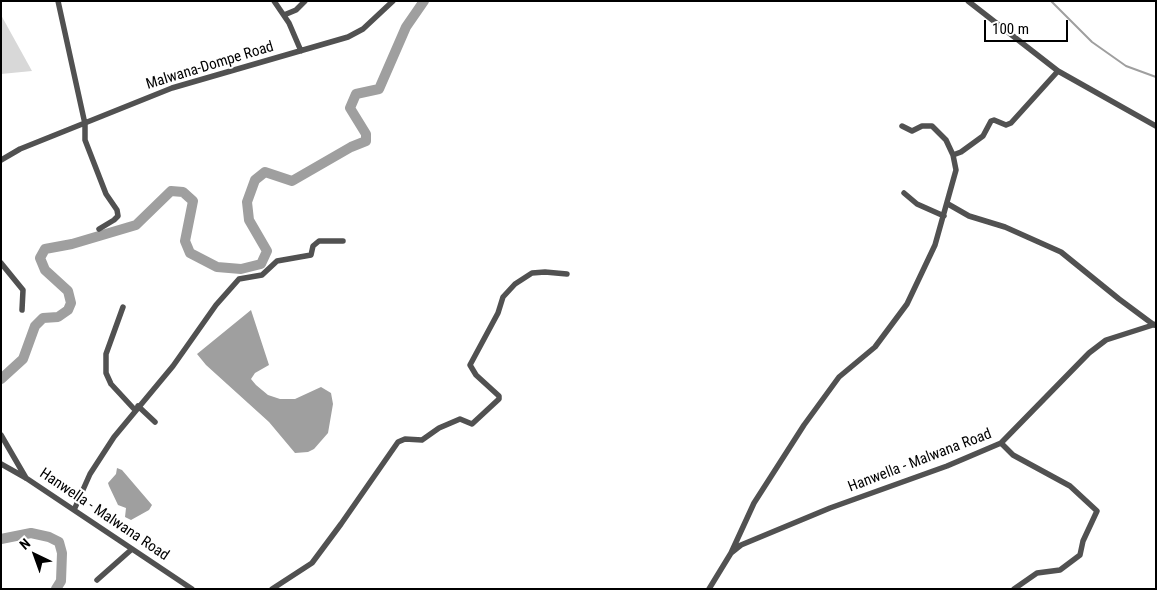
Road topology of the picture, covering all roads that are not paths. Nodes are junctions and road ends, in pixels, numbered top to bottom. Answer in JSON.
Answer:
{"nodes":[{"id":1,"x":58,"y":1,"type":"edge"},
{"id":2,"x":274,"y":1,"type":"edge"},
{"id":3,"x":305,"y":1,"type":"edge"},
{"id":4,"x":968,"y":1,"type":"edge"},
{"id":5,"x":391,"y":2,"type":"edge"},
{"id":6,"x":284,"y":15,"type":"junction"},
{"id":7,"x":301,"y":51,"type":"junction"},
{"id":8,"x":1058,"y":71,"type":"junction"},
{"id":9,"x":85,"y":124,"type":"junction"},
{"id":10,"x":902,"y":126,"type":"dead end"},
{"id":11,"x":1156,"y":126,"type":"edge"},
{"id":12,"x":954,"y":154,"type":"junction"},
{"id":13,"x":1,"y":160,"type":"edge"},
{"id":14,"x":904,"y":193,"type":"dead end"},
{"id":15,"x":948,"y":204,"type":"junction"},
{"id":16,"x":944,"y":216,"type":"junction"},
{"id":17,"x":99,"y":229,"type":"dead end"},
{"id":18,"x":343,"y":241,"type":"dead end"},
{"id":19,"x":2,"y":265,"type":"edge"},
{"id":20,"x":567,"y":274,"type":"dead end"},
{"id":21,"x":123,"y":307,"type":"dead end"},
{"id":22,"x":22,"y":310,"type":"dead end"},
{"id":23,"x":1155,"y":324,"type":"edge"},
{"id":24,"x":137,"y":408,"type":"junction"},
{"id":25,"x":155,"y":422,"type":"dead end"},
{"id":26,"x":1,"y":435,"type":"edge"},
{"id":27,"x":1001,"y":443,"type":"junction"},
{"id":28,"x":1,"y":464,"type":"edge"},
{"id":29,"x":26,"y":478,"type":"junction"},
{"id":30,"x":74,"y":510,"type":"junction"},
{"id":31,"x":132,"y":549,"type":"junction"},
{"id":32,"x":731,"y":553,"type":"junction"},
{"id":33,"x":97,"y":580,"type":"dead end"},
{"id":34,"x":192,"y":589,"type":"edge"},
{"id":35,"x":272,"y":589,"type":"edge"},
{"id":36,"x":709,"y":589,"type":"edge"},
{"id":37,"x":1014,"y":589,"type":"edge"}],
"edges":[{"from":1,"to":9,"type":"street"},
{"from":2,"to":6,"type":"street"},
{"from":3,"to":6,"type":"street"},
{"from":4,"to":8,"type":"street"},
{"from":5,"to":7,"type":"street","name":"Malwana-Dompe Road"},
{"from":6,"to":7,"type":"street"},
{"from":7,"to":9,"type":"street","name":"Malwana-Dompe Road"},
{"from":8,"to":11,"type":"street"},
{"from":8,"to":12,"type":"street"},
{"from":9,"to":13,"type":"street","name":"Malwana-Dompe Road"},
{"from":9,"to":17,"type":"street"},
{"from":10,"to":12,"type":"street"},
{"from":12,"to":15,"type":"street"},
{"from":14,"to":16,"type":"street"},
{"from":15,"to":16,"type":"street"},
{"from":15,"to":23,"type":"street"},
{"from":16,"to":32,"type":"street"},
{"from":18,"to":24,"type":"street"},
{"from":19,"to":22,"type":"street"},
{"from":20,"to":35,"type":"street"},
{"from":21,"to":24,"type":"street"},
{"from":23,"to":27,"type":"street","name":"Hanwella - Malwana Road"},
{"from":24,"to":25,"type":"street"},
{"from":24,"to":30,"type":"street"},
{"from":26,"to":29,"type":"street"},
{"from":27,"to":32,"type":"street","name":"Hanwella - Malwana Road"},
{"from":27,"to":37,"type":"street"},
{"from":28,"to":29,"type":"street","name":"Hanwella - Malwana Road"},
{"from":29,"to":30,"type":"street","name":"Hanwella - Malwana Road"},
{"from":30,"to":31,"type":"street","name":"Hanwella - Malwana Road"},
{"from":31,"to":33,"type":"street"},
{"from":31,"to":34,"type":"street","name":"Hanwella - Malwana Road"},
{"from":32,"to":36,"type":"street","name":"Hanwella - Malwana Road"}]}
